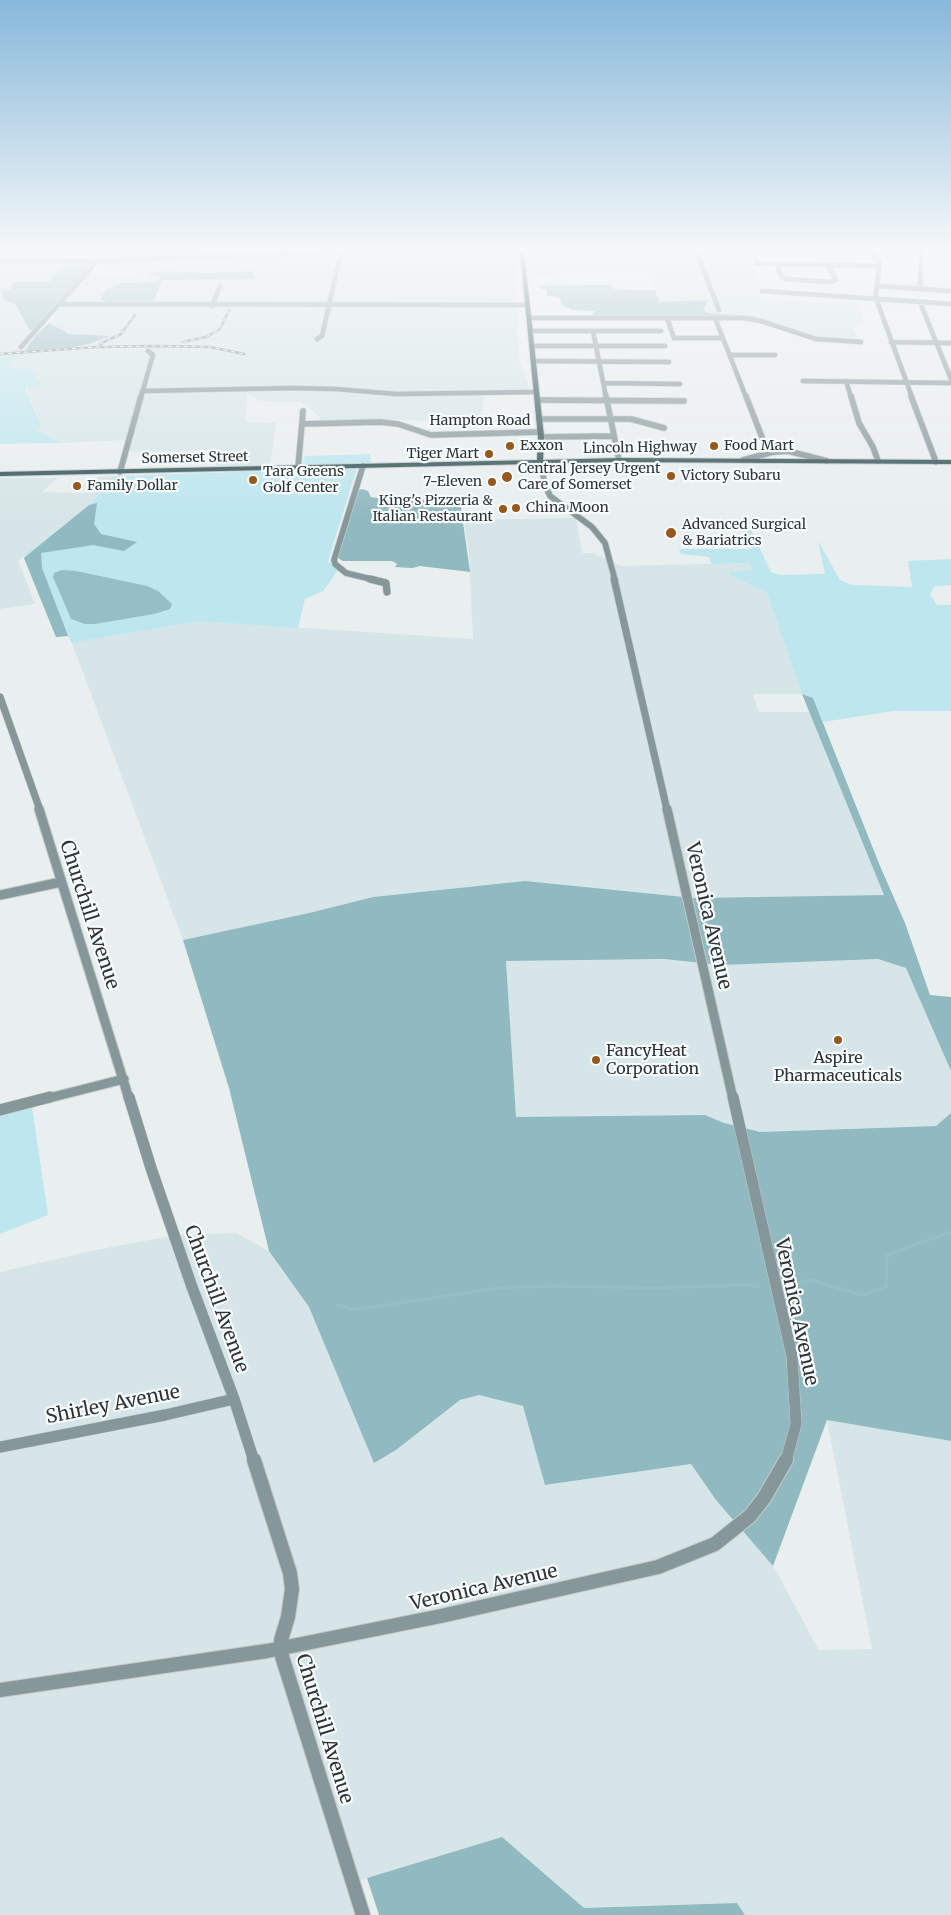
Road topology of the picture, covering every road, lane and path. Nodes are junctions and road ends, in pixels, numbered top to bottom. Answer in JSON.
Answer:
{"nodes":[{"id":1,"x":27,"y":340,"type":"edge"},
{"id":2,"x":532,"y":340,"type":"edge"},
{"id":3,"x":595,"y":340,"type":"edge"},
{"id":4,"x":724,"y":340,"type":"edge"},
{"id":5,"x":837,"y":340,"type":"edge"},
{"id":6,"x":861,"y":342,"type":"dead end"},
{"id":7,"x":891,"y":342,"type":"joint"},
{"id":8,"x":936,"y":343,"type":"junction"},
{"id":9,"x":951,"y":343,"type":"edge"},
{"id":10,"x":532,"y":346,"type":"junction"},
{"id":11,"x":596,"y":346,"type":"junction"},
{"id":12,"x":665,"y":346,"type":"dead end"},
{"id":13,"x":21,"y":347,"type":"dead end"},
{"id":14,"x":148,"y":351,"type":"dead end"},
{"id":15,"x":730,"y":355,"type":"junction"},
{"id":16,"x":775,"y":355,"type":"dead end"},
{"id":17,"x":534,"y":361,"type":"junction"},
{"id":18,"x":599,"y":362,"type":"junction"},
{"id":19,"x":669,"y":362,"type":"dead end"},
{"id":20,"x":951,"y":379,"type":"edge"},
{"id":21,"x":803,"y":381,"type":"dead end"},
{"id":22,"x":846,"y":381,"type":"junction"},
{"id":23,"x":907,"y":382,"type":"junction"},
{"id":24,"x":604,"y":383,"type":"junction"},
{"id":25,"x":951,"y":383,"type":"edge"},
{"id":26,"x":680,"y":384,"type":"dead end"},
{"id":27,"x":142,"y":391,"type":"junction"},
{"id":28,"x":537,"y":392,"type":"junction"},
{"id":29,"x":538,"y":400,"type":"junction"},
{"id":30,"x":607,"y":400,"type":"junction"},
{"id":31,"x":684,"y":401,"type":"dead end"},
{"id":32,"x":303,"y":411,"type":"dead end"},
{"id":33,"x":611,"y":418,"type":"junction"},
{"id":34,"x":539,"y":419,"type":"junction"},
{"id":35,"x":302,"y":424,"type":"junction"},
{"id":36,"x":664,"y":428,"type":"dead end"},
{"id":37,"x":541,"y":434,"type":"junction"},
{"id":38,"x":614,"y":436,"type":"junction"},
{"id":39,"x":773,"y":452,"type":"junction"},
{"id":40,"x":619,"y":460,"type":"junction"},
{"id":41,"x":743,"y":460,"type":"junction"},
{"id":42,"x":827,"y":461,"type":"junction"},
{"id":43,"x":878,"y":461,"type":"junction"},
{"id":44,"x":540,"y":462,"type":"junction"},
{"id":45,"x":936,"y":462,"type":"junction"},
{"id":46,"x":951,"y":462,"type":"edge"},
{"id":47,"x":363,"y":466,"type":"junction"},
{"id":48,"x":298,"y":468,"type":"junction"},
{"id":49,"x":120,"y":472,"type":"junction"},
{"id":50,"x":0,"y":474,"type":"edge"},
{"id":51,"x":387,"y":592,"type":"dead end"},
{"id":52,"x":0,"y":697,"type":"edge"},
{"id":53,"x":61,"y":882,"type":"junction"},
{"id":54,"x":0,"y":895,"type":"edge"},
{"id":55,"x":124,"y":1079,"type":"junction"},
{"id":56,"x":0,"y":1110,"type":"edge"},
{"id":57,"x":234,"y":1399,"type":"junction"},
{"id":58,"x":0,"y":1447,"type":"edge"},
{"id":59,"x":281,"y":1648,"type":"junction"},
{"id":60,"x":0,"y":1690,"type":"edge"},
{"id":61,"x":363,"y":1915,"type":"edge"}],
"edges":[{"from":1,"to":13,"type":"street"},
{"from":2,"to":10,"type":"main road"},
{"from":3,"to":11,"type":"street"},
{"from":4,"to":15,"type":"street"},
{"from":5,"to":6,"type":"street"},
{"from":7,"to":8,"type":"street"},
{"from":7,"to":23,"type":"street"},
{"from":8,"to":9,"type":"street"},
{"from":8,"to":20,"type":"street"},
{"from":10,"to":11,"type":"street"},
{"from":10,"to":17,"type":"main road"},
{"from":11,"to":12,"type":"street"},
{"from":11,"to":18,"type":"street"},
{"from":14,"to":27,"type":"street"},
{"from":15,"to":16,"type":"street"},
{"from":15,"to":39,"type":"street"},
{"from":17,"to":18,"type":"street"},
{"from":17,"to":28,"type":"main road"},
{"from":18,"to":19,"type":"street"},
{"from":18,"to":24,"type":"street"},
{"from":21,"to":22,"type":"street"},
{"from":22,"to":23,"type":"street"},
{"from":22,"to":43,"type":"street"},
{"from":23,"to":25,"type":"street"},
{"from":23,"to":45,"type":"street"},
{"from":24,"to":26,"type":"street"},
{"from":24,"to":30,"type":"street"},
{"from":27,"to":28,"type":"street"},
{"from":27,"to":49,"type":"street"},
{"from":28,"to":29,"type":"main road"},
{"from":29,"to":30,"type":"street"},
{"from":29,"to":34,"type":"main road"},
{"from":30,"to":31,"type":"street"},
{"from":30,"to":33,"type":"street"},
{"from":32,"to":35,"type":"street"},
{"from":33,"to":34,"type":"street"},
{"from":33,"to":36,"type":"street"},
{"from":33,"to":38,"type":"street"},
{"from":34,"to":37,"type":"main road"},
{"from":35,"to":37,"type":"street","name":"Hampton Road"},
{"from":35,"to":48,"type":"street"},
{"from":37,"to":38,"type":"street","name":"Hampton Road"},
{"from":37,"to":44,"type":"main road"},
{"from":38,"to":40,"type":"street"},
{"from":39,"to":41,"type":"street"},
{"from":39,"to":42,"type":"street"},
{"from":40,"to":41,"type":"main road","name":"Lincoln Highway"},
{"from":40,"to":44,"type":"main road","name":"Lincoln Highway"},
{"from":41,"to":42,"type":"main road","name":"Lincoln Highway"},
{"from":42,"to":43,"type":"main road","name":"Lincoln Highway"},
{"from":43,"to":45,"type":"main road","name":"Lincoln Highway"},
{"from":44,"to":47,"type":"main road","name":"Somerset Street"},
{"from":44,"to":59,"type":"street","name":"Veronica Avenue"},
{"from":45,"to":46,"type":"main road","name":"Lincoln Highway"},
{"from":47,"to":48,"type":"main road","name":"Somerset Street"},
{"from":47,"to":51,"type":"street"},
{"from":48,"to":49,"type":"main road","name":"Somerset Street"},
{"from":49,"to":50,"type":"main road","name":"Somerset Street"},
{"from":52,"to":53,"type":"street","name":"Churchill Avenue"},
{"from":53,"to":54,"type":"street"},
{"from":53,"to":55,"type":"street","name":"Churchill Avenue"},
{"from":55,"to":56,"type":"street"},
{"from":55,"to":57,"type":"street","name":"Churchill Avenue"},
{"from":57,"to":58,"type":"street","name":"Shirley Avenue"},
{"from":57,"to":59,"type":"street","name":"Churchill Avenue"},
{"from":59,"to":60,"type":"street","name":"Veronica Avenue"},
{"from":59,"to":61,"type":"street","name":"Churchill Avenue"}]}
